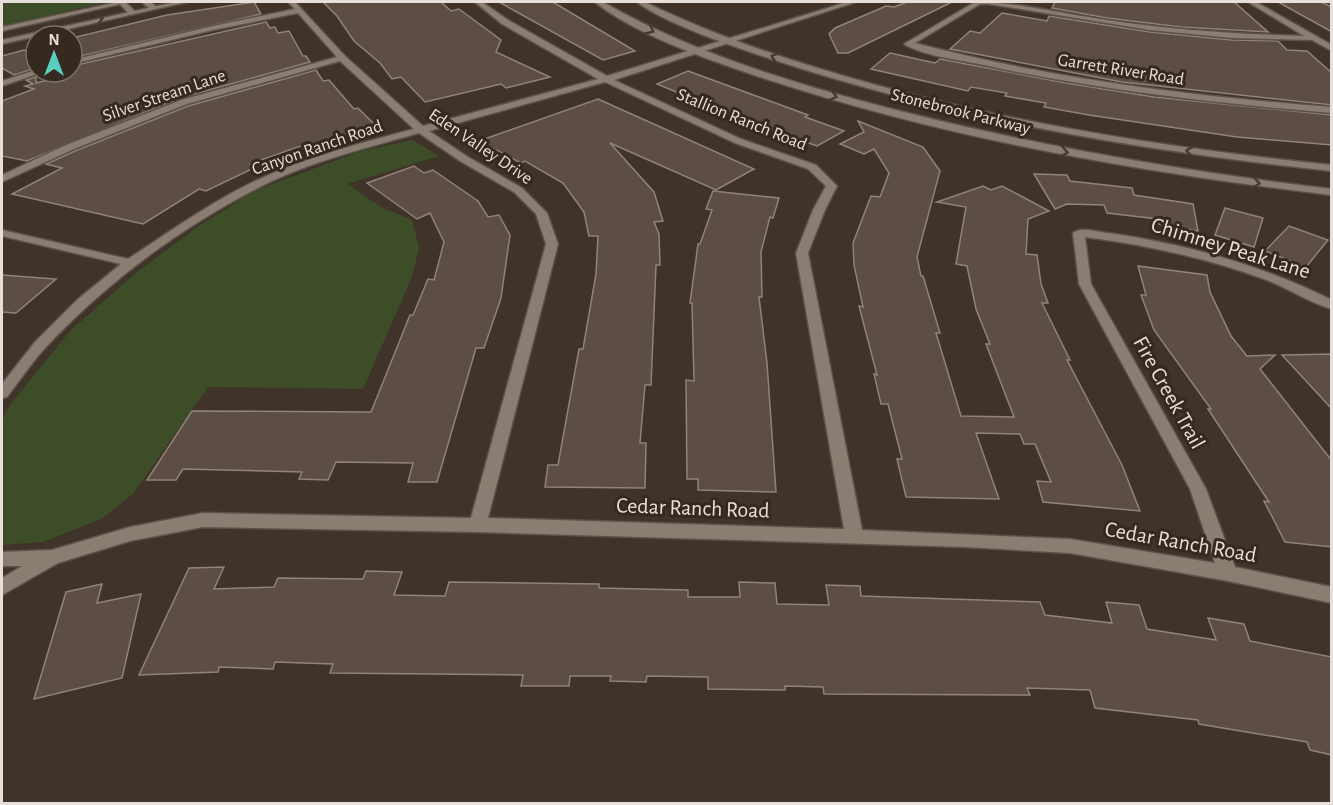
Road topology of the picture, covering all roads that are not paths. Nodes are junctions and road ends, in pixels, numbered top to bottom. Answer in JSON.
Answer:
{"nodes":[{"id":1,"x":124,"y":2,"type":"edge"},
{"id":2,"x":146,"y":2,"type":"edge"},
{"id":3,"x":183,"y":2,"type":"edge"},
{"id":4,"x":478,"y":2,"type":"edge"},
{"id":5,"x":599,"y":2,"type":"edge"},
{"id":6,"x":641,"y":2,"type":"edge"},
{"id":7,"x":854,"y":2,"type":"edge"},
{"id":8,"x":990,"y":2,"type":"edge"},
{"id":9,"x":1252,"y":2,"type":"edge"},
{"id":10,"x":295,"y":6,"type":"edge"},
{"id":11,"x":153,"y":7,"type":"junction"},
{"id":12,"x":132,"y":12,"type":"junction"},
{"id":13,"x":743,"y":27,"type":"dead end"},
{"id":14,"x":2,"y":29,"type":"edge"},
{"id":15,"x":715,"y":36,"type":"junction"},
{"id":16,"x":1313,"y":38,"type":"junction"},
{"id":17,"x":2,"y":42,"type":"edge"},
{"id":18,"x":729,"y":42,"type":"junction"},
{"id":19,"x":686,"y":45,"type":"junction"},
{"id":20,"x":1332,"y":49,"type":"edge"},
{"id":21,"x":702,"y":51,"type":"junction"},
{"id":22,"x":342,"y":58,"type":"junction"},
{"id":23,"x":84,"y":59,"type":"edge"},
{"id":24,"x":24,"y":77,"type":"edge"},
{"id":25,"x":603,"y":79,"type":"junction"},
{"id":26,"x":2,"y":84,"type":"edge"},
{"id":27,"x":1332,"y":110,"type":"edge"},
{"id":28,"x":421,"y":130,"type":"junction"},
{"id":29,"x":1332,"y":168,"type":"edge"},
{"id":30,"x":2,"y":179,"type":"edge"},
{"id":31,"x":1332,"y":192,"type":"edge"},
{"id":32,"x":2,"y":233,"type":"edge"},
{"id":33,"x":1079,"y":233,"type":"joint"},
{"id":34,"x":130,"y":263,"type":"junction"},
{"id":35,"x":1332,"y":305,"type":"edge"},
{"id":36,"x":2,"y":393,"type":"edge"},
{"id":37,"x":478,"y":525,"type":"junction"},
{"id":38,"x":854,"y":536,"type":"junction"},
{"id":39,"x":53,"y":557,"type":"junction"},
{"id":40,"x":2,"y":559,"type":"edge"},
{"id":41,"x":1228,"y":573,"type":"junction"},
{"id":42,"x":2,"y":587,"type":"edge"},
{"id":43,"x":1332,"y":596,"type":"edge"}],
"edges":[{"from":1,"to":12,"type":"street"},
{"from":1,"to":14,"type":"street"},
{"from":2,"to":11,"type":"street"},
{"from":3,"to":11,"type":"street"},
{"from":4,"to":25,"type":"street","name":"Stallion Ranch Road"},
{"from":5,"to":19,"type":"street","name":"Stonebrook Parkway","one_way":true},
{"from":6,"to":15,"type":"street","name":"Stonebrook Parkway"},
{"from":7,"to":18,"type":"street","name":"Canyon Ranch Road"},
{"from":8,"to":16,"type":"street"},
{"from":8,"to":27,"type":"street","name":"Garrett River Road"},
{"from":9,"to":16,"type":"street"},
{"from":10,"to":22,"type":"street","name":"Eden Valley Drive"},
{"from":10,"to":23,"type":"street"},
{"from":11,"to":12,"type":"street"},
{"from":17,"to":12,"type":"street","one_way":true},
{"from":13,"to":15,"type":"street","name":"Canyon Ranch Road"},
{"from":15,"to":18,"type":"street","name":"Stonebrook Parkway"},
{"from":15,"to":19,"type":"street","name":"Canyon Ranch Road"},
{"from":16,"to":20,"type":"street"},
{"from":18,"to":21,"type":"street","name":"Canyon Ranch Road"},
{"from":29,"to":18,"type":"street","name":"Stonebrook Parkway","one_way":true},
{"from":19,"to":21,"type":"street","name":"Stonebrook Parkway"},
{"from":19,"to":25,"type":"street","name":"Canyon Ranch Road"},
{"from":21,"to":25,"type":"street","name":"Canyon Ranch Road"},
{"from":21,"to":31,"type":"street","name":"Stonebrook Parkway","one_way":true},
{"from":22,"to":28,"type":"street","name":"Eden Valley Drive"},
{"from":22,"to":30,"type":"street","name":"Silver Stream Lane"},
{"from":24,"to":26,"type":"street"},
{"from":25,"to":28,"type":"street","name":"Canyon Ranch Road"},
{"from":25,"to":38,"type":"street","name":"Stallion Ranch Road"},
{"from":28,"to":34,"type":"street","name":"Canyon Ranch Road"},
{"from":28,"to":37,"type":"street","name":"Eden Valley Drive"},
{"from":32,"to":34,"type":"street"},
{"from":33,"to":35,"type":"street","name":"Chimney Peak Lane"},
{"from":33,"to":41,"type":"street","name":"Fire Creek Trail"},
{"from":34,"to":36,"type":"street","name":"Canyon Ranch Road"},
{"from":37,"to":38,"type":"street","name":"Cedar Ranch Road"},
{"from":37,"to":39,"type":"street","name":"Cedar Ranch Road"},
{"from":38,"to":41,"type":"street","name":"Cedar Ranch Road"},
{"from":39,"to":40,"type":"street","name":"Cedar Ranch Road"},
{"from":39,"to":42,"type":"street","name":"Cedar Ranch Road"},
{"from":41,"to":43,"type":"street","name":"Cedar Ranch Road"}]}
